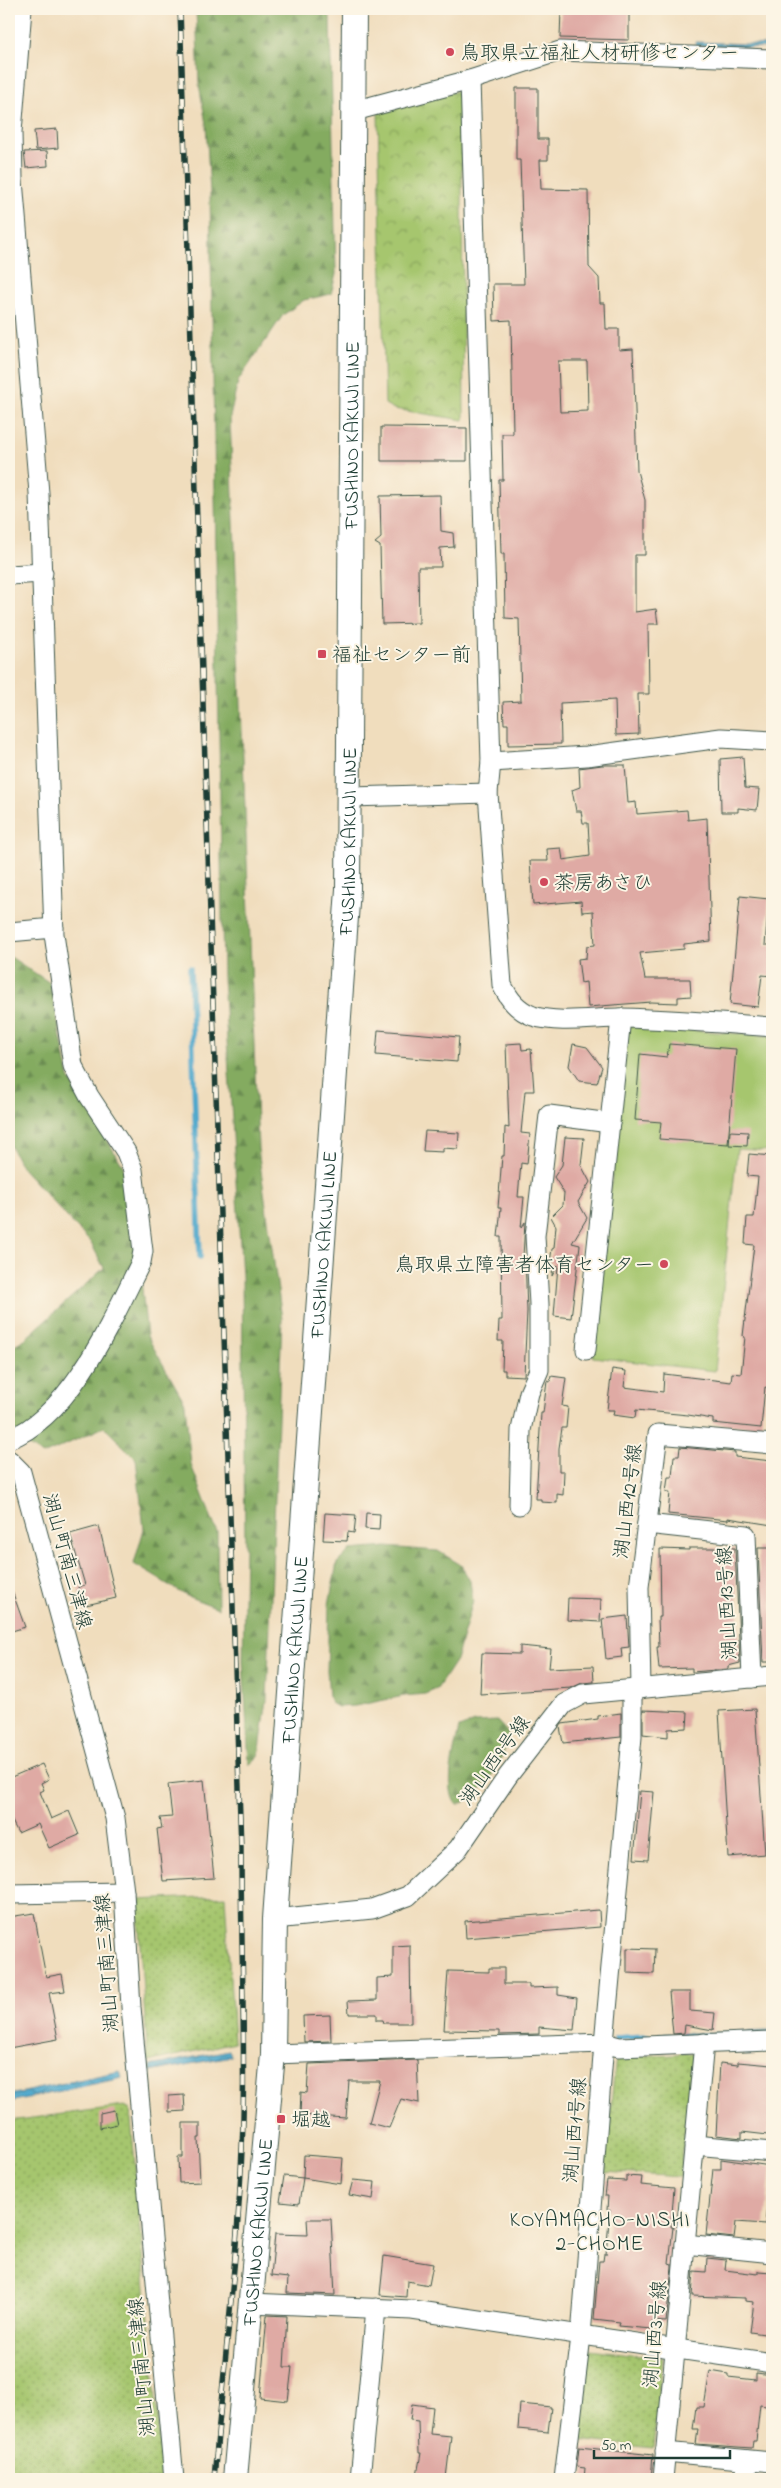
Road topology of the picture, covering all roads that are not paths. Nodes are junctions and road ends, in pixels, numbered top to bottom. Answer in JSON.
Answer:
{"nodes":[{"id":1,"x":22,"y":9,"type":"edge"},
{"id":2,"x":354,"y":9,"type":"edge"},
{"id":3,"x":772,"y":59,"type":"edge"},
{"id":4,"x":470,"y":80,"type":"junction"},
{"id":5,"x":354,"y":111,"type":"junction"},
{"id":6,"x":43,"y":573,"type":"junction"},
{"id":7,"x":9,"y":575,"type":"edge"},
{"id":8,"x":772,"y":742,"type":"edge"},
{"id":9,"x":491,"y":762,"type":"junction"},
{"id":10,"x":488,"y":793,"type":"junction"},
{"id":11,"x":351,"y":797,"type":"junction"},
{"id":12,"x":54,"y":928,"type":"junction"},
{"id":13,"x":9,"y":932,"type":"edge"},
{"id":14,"x":621,"y":1018,"type":"junction"},
{"id":15,"x":770,"y":1027,"type":"edge"},
{"id":16,"x":610,"y":1123,"type":"junction"},
{"id":17,"x":586,"y":1350,"type":"dead end"},
{"id":18,"x":9,"y":1439,"type":"edge"},
{"id":19,"x":772,"y":1444,"type":"edge"},
{"id":20,"x":9,"y":1460,"type":"edge"},
{"id":21,"x":519,"y":1505,"type":"dead end"},
{"id":22,"x":646,"y":1524,"type":"junction"},
{"id":23,"x":772,"y":1676,"type":"edge"},
{"id":24,"x":752,"y":1678,"type":"junction"},
{"id":25,"x":637,"y":1689,"type":"junction"},
{"id":26,"x":124,"y":1892,"type":"junction"},
{"id":27,"x":9,"y":1894,"type":"edge"},
{"id":28,"x":275,"y":1919,"type":"junction"},
{"id":29,"x":772,"y":2041,"type":"edge"},
{"id":30,"x":604,"y":2043,"type":"junction"},
{"id":31,"x":704,"y":2043,"type":"junction"},
{"id":32,"x":273,"y":2054,"type":"junction"},
{"id":33,"x":694,"y":2145,"type":"junction"},
{"id":34,"x":772,"y":2152,"type":"edge"},
{"id":35,"x":685,"y":2244,"type":"junction"},
{"id":36,"x":772,"y":2253,"type":"edge"},
{"id":37,"x":251,"y":2303,"type":"junction"},
{"id":38,"x":376,"y":2308,"type":"junction"},
{"id":39,"x":580,"y":2336,"type":"junction"},
{"id":40,"x":675,"y":2348,"type":"junction"},
{"id":41,"x":772,"y":2363,"type":"edge"},
{"id":42,"x":665,"y":2452,"type":"junction"},
{"id":43,"x":747,"y":2460,"type":"junction"},
{"id":44,"x":772,"y":2462,"type":"edge"},
{"id":45,"x":174,"y":2479,"type":"edge"},
{"id":46,"x":235,"y":2479,"type":"edge"},
{"id":47,"x":360,"y":2479,"type":"edge"},
{"id":48,"x":564,"y":2479,"type":"edge"},
{"id":49,"x":663,"y":2479,"type":"edge"},
{"id":50,"x":746,"y":2479,"type":"edge"}],
"edges":[{"from":1,"to":6,"type":"street"},
{"from":2,"to":5,"type":"main road","name":"FUSHINO KAKUJI LINE"},
{"from":3,"to":4,"type":"street"},
{"from":4,"to":5,"type":"street"},
{"from":4,"to":9,"type":"street"},
{"from":5,"to":11,"type":"main road","name":"FUSHINO KAKUJI LINE"},
{"from":6,"to":7,"type":"street"},
{"from":6,"to":12,"type":"street"},
{"from":8,"to":9,"type":"street"},
{"from":9,"to":10,"type":"street"},
{"from":10,"to":11,"type":"street"},
{"from":10,"to":14,"type":"street"},
{"from":11,"to":28,"type":"main road","name":"FUSHINO KAKUJI LINE"},
{"from":12,"to":13,"type":"street"},
{"from":12,"to":18,"type":"street"},
{"from":14,"to":15,"type":"street"},
{"from":14,"to":16,"type":"street"},
{"from":16,"to":17,"type":"street"},
{"from":16,"to":21,"type":"street"},
{"from":19,"to":22,"type":"street","name":"湖山西12号線"},
{"from":20,"to":26,"type":"street","name":"湖山町南三津線"},
{"from":22,"to":24,"type":"street","name":"湖山西13号線"},
{"from":22,"to":25,"type":"street","name":"湖山西12号線"},
{"from":23,"to":24,"type":"street","name":"湖山西9号線"},
{"from":24,"to":25,"type":"street","name":"湖山西9号線"},
{"from":25,"to":28,"type":"street","name":"湖山西9号線"},
{"from":25,"to":30,"type":"street","name":"湖山西12号線"},
{"from":26,"to":27,"type":"street"},
{"from":26,"to":45,"type":"street","name":"湖山町南三津線"},
{"from":28,"to":32,"type":"main road","name":"FUSHINO KAKUJI LINE"},
{"from":29,"to":31,"type":"street"},
{"from":30,"to":31,"type":"street"},
{"from":30,"to":32,"type":"street"},
{"from":30,"to":39,"type":"street","name":"湖山西1号線"},
{"from":31,"to":33,"type":"street","name":"湖山西3号線"},
{"from":32,"to":37,"type":"main road","name":"FUSHINO KAKUJI LINE"},
{"from":33,"to":34,"type":"street"},
{"from":33,"to":35,"type":"street","name":"湖山西3号線"},
{"from":35,"to":36,"type":"street"},
{"from":35,"to":40,"type":"street","name":"湖山西3号線"},
{"from":37,"to":38,"type":"street"},
{"from":37,"to":46,"type":"main road","name":"FUSHINO KAKUJI LINE"},
{"from":38,"to":39,"type":"street"},
{"from":38,"to":47,"type":"street"},
{"from":39,"to":40,"type":"street"},
{"from":39,"to":48,"type":"street","name":"湖山西1号線"},
{"from":40,"to":41,"type":"street"},
{"from":40,"to":42,"type":"street","name":"湖山西3号線"},
{"from":42,"to":43,"type":"street"},
{"from":42,"to":49,"type":"street","name":"湖山西3号線"},
{"from":43,"to":44,"type":"street"},
{"from":43,"to":50,"type":"street"}]}
